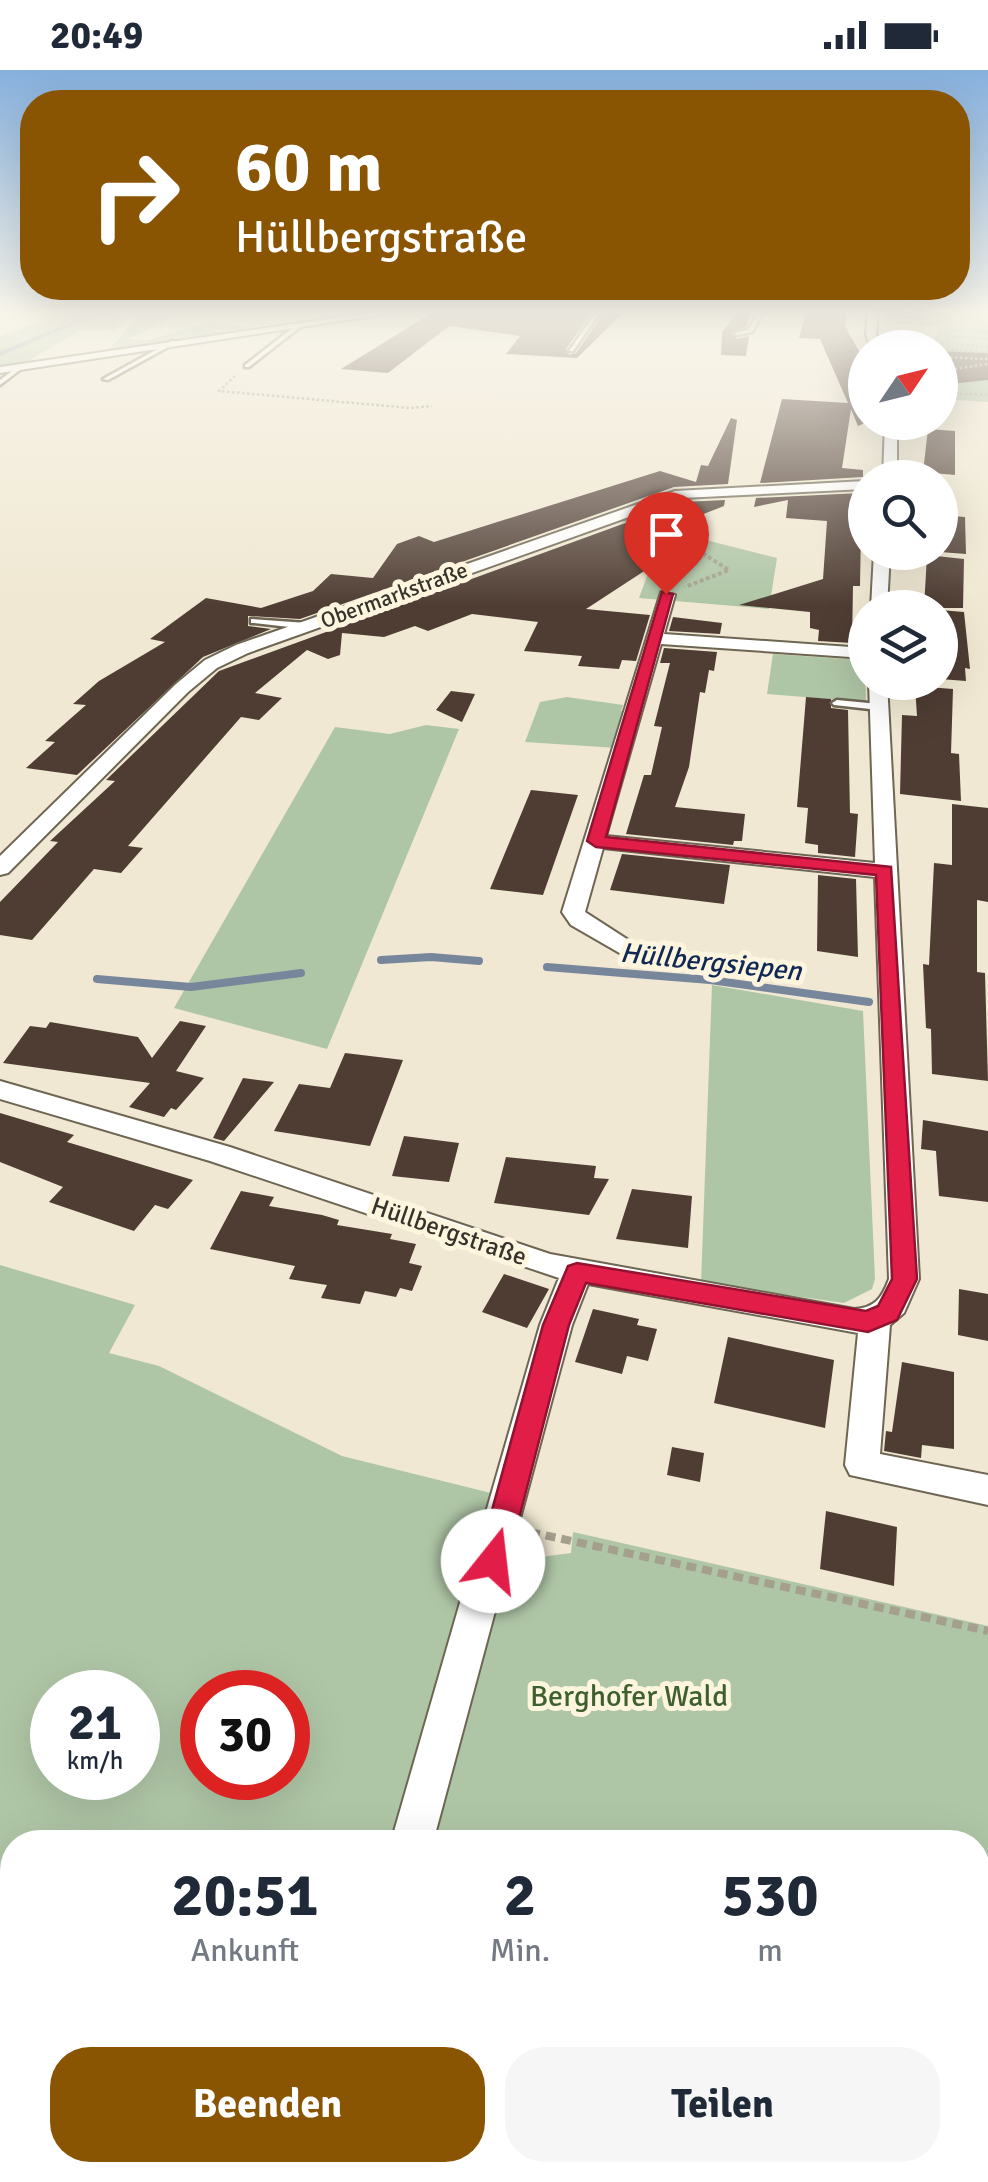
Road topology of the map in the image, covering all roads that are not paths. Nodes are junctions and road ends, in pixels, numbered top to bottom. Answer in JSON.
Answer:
{"nodes":[{"id":1,"x":848,"y":486,"type":"edge"},
{"id":2,"x":666,"y":594,"type":"road end"},
{"id":3,"x":254,"y":621,"type":"dead end"},
{"id":4,"x":307,"y":626,"type":"junction"},
{"id":5,"x":652,"y":638,"type":"junction"},
{"id":6,"x":848,"y":652,"type":"edge"},
{"id":7,"x":855,"y":700,"type":"edge"},
{"id":8,"x":878,"y":700,"type":"edge"},
{"id":9,"x":837,"y":704,"type":"dead end"},
{"id":10,"x":596,"y":841,"type":"junction"},
{"id":11,"x":0,"y":868,"type":"edge"},
{"id":12,"x":885,"y":871,"type":"junction"},
{"id":13,"x":638,"y":954,"type":"dead end"},
{"id":14,"x":0,"y":1090,"type":"edge"},
{"id":15,"x":577,"y":1272,"type":"junction"},
{"id":16,"x":875,"y":1320,"type":"junction"},
{"id":17,"x":988,"y":1490,"type":"edge"},
{"id":18,"x":415,"y":1830,"type":"edge"}],
"edges":[{"from":1,"to":4,"type":"street","name":"Obermarkstraße"},
{"from":2,"to":5,"type":"street"},
{"from":3,"to":4,"type":"lane"},
{"from":4,"to":11,"type":"street","name":"Obermarkstraße"},
{"from":5,"to":6,"type":"street"},
{"from":5,"to":10,"type":"street"},
{"from":7,"to":9,"type":"lane"},
{"from":8,"to":12,"type":"street"},
{"from":10,"to":12,"type":"street"},
{"from":10,"to":13,"type":"street"},
{"from":12,"to":16,"type":"street"},
{"from":14,"to":15,"type":"street","name":"Hüllbergstraße"},
{"from":15,"to":16,"type":"street","name":"Hüllbergstraße"},
{"from":15,"to":18,"type":"street"},
{"from":16,"to":17,"type":"street"}]}
